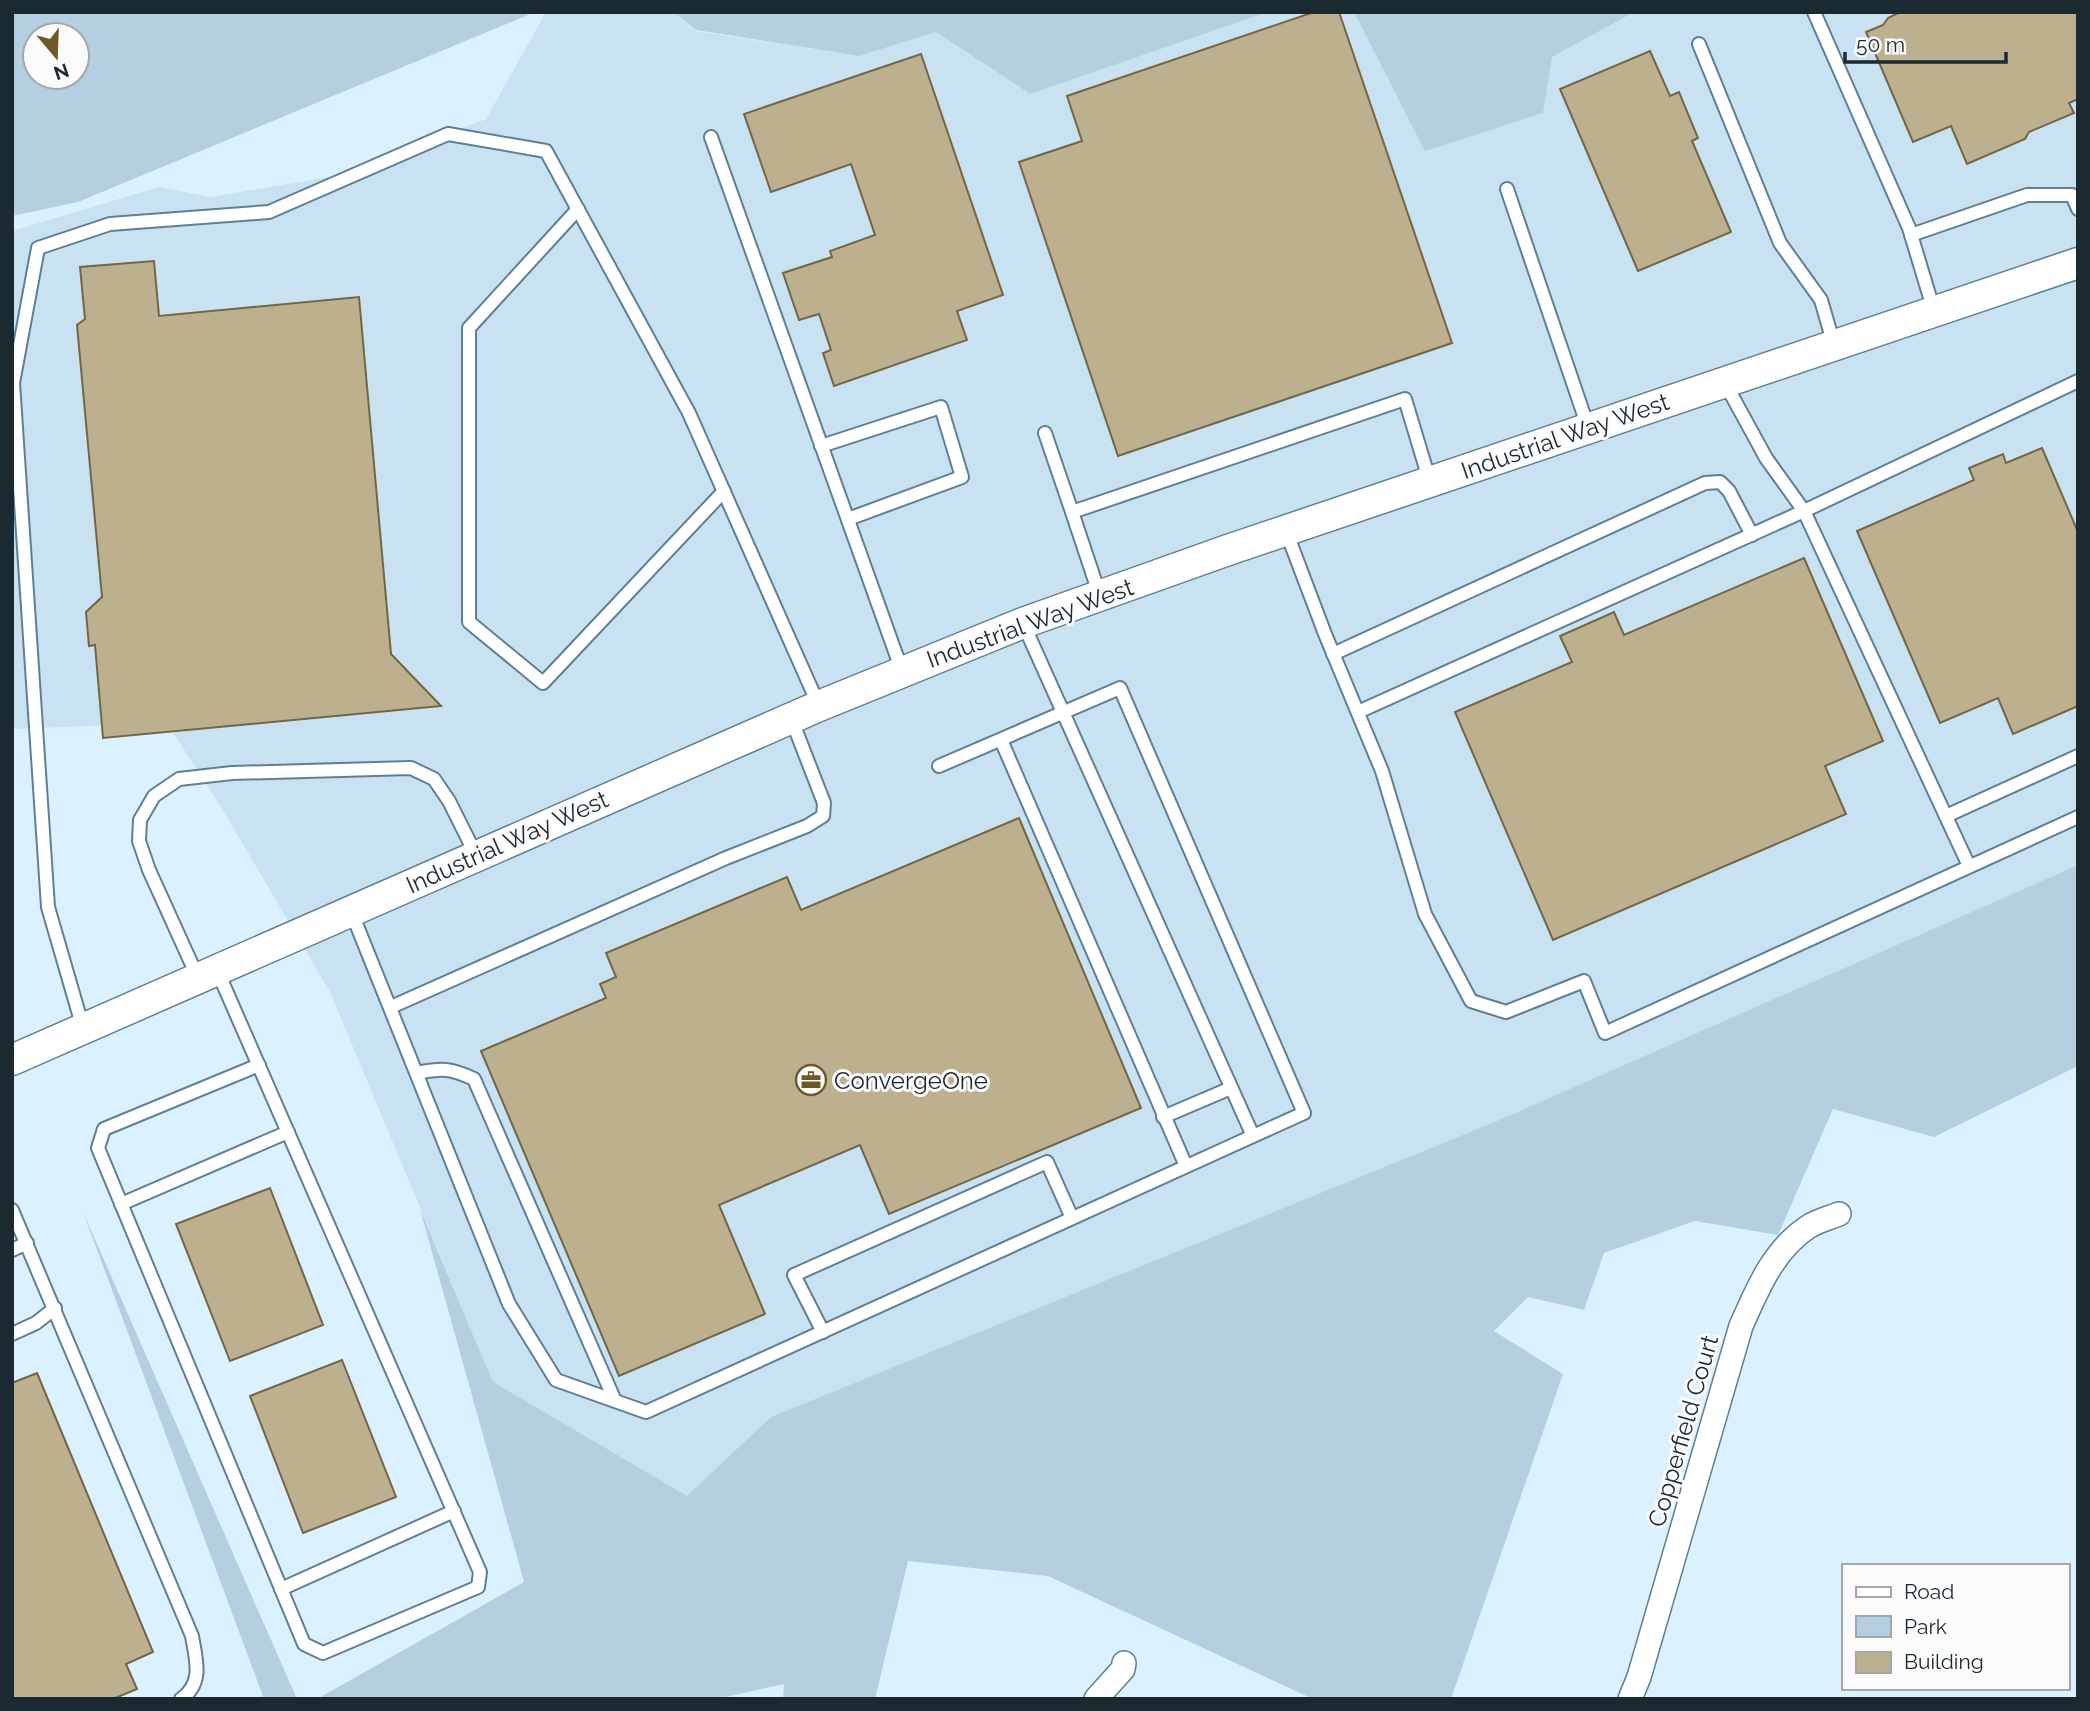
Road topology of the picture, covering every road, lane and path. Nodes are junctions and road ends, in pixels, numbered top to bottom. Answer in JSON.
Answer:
{"nodes":[{"id":1,"x":1814,"y":12,"type":"edge"},
{"id":2,"x":1699,"y":44,"type":"dead end"},
{"id":3,"x":711,"y":137,"type":"dead end"},
{"id":4,"x":1507,"y":189,"type":"dead end"},
{"id":5,"x":578,"y":209,"type":"junction"},
{"id":6,"x":2078,"y":209,"type":"edge"},
{"id":7,"x":1911,"y":235,"type":"junction"},
{"id":8,"x":2078,"y":263,"type":"edge"},
{"id":9,"x":1934,"y":312,"type":"junction"},
{"id":10,"x":1834,"y":345,"type":"junction"},
{"id":11,"x":2078,"y":381,"type":"edge"},
{"id":12,"x":1725,"y":382,"type":"junction"},
{"id":13,"x":1589,"y":428,"type":"junction"},
{"id":14,"x":1045,"y":433,"type":"dead end"},
{"id":15,"x":821,"y":446,"type":"junction"},
{"id":16,"x":1430,"y":482,"type":"junction"},
{"id":17,"x":723,"y":491,"type":"junction"},
{"id":18,"x":1804,"y":511,"type":"junction"},
{"id":19,"x":1072,"y":512,"type":"junction"},
{"id":20,"x":848,"y":519,"type":"junction"},
{"id":21,"x":1286,"y":531,"type":"junction"},
{"id":22,"x":1752,"y":535,"type":"junction"},
{"id":23,"x":1100,"y":596,"type":"junction"},
{"id":24,"x":1023,"y":623,"type":"junction"},
{"id":25,"x":1334,"y":654,"type":"junction"},
{"id":26,"x":902,"y":670,"type":"junction"},
{"id":27,"x":819,"y":706,"type":"junction"},
{"id":28,"x":1358,"y":712,"type":"junction"},
{"id":29,"x":1063,"y":713,"type":"junction"},
{"id":30,"x":791,"y":718,"type":"junction"},
{"id":31,"x":1001,"y":740,"type":"junction"},
{"id":32,"x":2078,"y":756,"type":"edge"},
{"id":33,"x":939,"y":766,"type":"dead end"},
{"id":34,"x":1946,"y":816,"type":"junction"},
{"id":35,"x":2078,"y":817,"type":"edge"},
{"id":36,"x":476,"y":855,"type":"junction"},
{"id":37,"x":1969,"y":866,"type":"junction"},
{"id":38,"x":351,"y":911,"type":"junction"},
{"id":39,"x":208,"y":974,"type":"junction"},
{"id":40,"x":391,"y":1007,"type":"junction"},
{"id":41,"x":83,"y":1029,"type":"junction"},
{"id":42,"x":12,"y":1060,"type":"edge"},
{"id":43,"x":259,"y":1065,"type":"junction"},
{"id":44,"x":417,"y":1073,"type":"junction"},
{"id":45,"x":1231,"y":1088,"type":"junction"},
{"id":46,"x":1163,"y":1117,"type":"junction"},
{"id":47,"x":288,"y":1132,"type":"junction"},
{"id":48,"x":1253,"y":1136,"type":"junction"},
{"id":49,"x":1186,"y":1166,"type":"junction"},
{"id":50,"x":121,"y":1204,"type":"junction"},
{"id":51,"x":12,"y":1210,"type":"edge"},
{"id":52,"x":1839,"y":1213,"type":"dead end"},
{"id":53,"x":1072,"y":1218,"type":"junction"},
{"id":54,"x":27,"y":1243,"type":"junction"},
{"id":55,"x":12,"y":1250,"type":"edge"},
{"id":56,"x":55,"y":1308,"type":"junction"},
{"id":57,"x":823,"y":1332,"type":"junction"},
{"id":58,"x":12,"y":1334,"type":"edge"},
{"id":59,"x":615,"y":1401,"type":"junction"},
{"id":60,"x":454,"y":1511,"type":"junction"},
{"id":61,"x":281,"y":1589,"type":"junction"},
{"id":62,"x":1124,"y":1663,"type":"dead end"},
{"id":63,"x":181,"y":1699,"type":"edge"},
{"id":64,"x":1096,"y":1699,"type":"edge"},
{"id":65,"x":1630,"y":1699,"type":"edge"}],
"edges":[{"from":1,"to":7,"type":"lane"},
{"from":2,"to":10,"type":"lane"},
{"from":3,"to":15,"type":"lane"},
{"from":4,"to":13,"type":"lane"},
{"from":5,"to":17,"type":"lane"},
{"from":5,"to":17,"type":"lane"},
{"from":5,"to":41,"type":"lane"},
{"from":6,"to":7,"type":"lane"},
{"from":7,"to":9,"type":"lane"},
{"from":8,"to":9,"type":"street","name":"Industrial Way West"},
{"from":9,"to":10,"type":"street","name":"Industrial Way West"},
{"from":10,"to":12,"type":"street","name":"Industrial Way West"},
{"from":11,"to":18,"type":"lane"},
{"from":12,"to":13,"type":"street","name":"Industrial Way West"},
{"from":12,"to":18,"type":"lane"},
{"from":13,"to":16,"type":"street","name":"Industrial Way West"},
{"from":14,"to":19,"type":"lane"},
{"from":15,"to":20,"type":"lane"},
{"from":15,"to":20,"type":"lane"},
{"from":16,"to":19,"type":"lane"},
{"from":16,"to":21,"type":"street","name":"Industrial Way West"},
{"from":17,"to":27,"type":"lane"},
{"from":18,"to":22,"type":"lane"},
{"from":18,"to":34,"type":"lane"},
{"from":19,"to":23,"type":"lane"},
{"from":20,"to":26,"type":"lane"},
{"from":21,"to":23,"type":"street","name":"Industrial Way West"},
{"from":21,"to":25,"type":"lane"},
{"from":22,"to":25,"type":"lane"},
{"from":22,"to":28,"type":"lane"},
{"from":23,"to":24,"type":"street","name":"Industrial Way West"},
{"from":24,"to":26,"type":"street","name":"Industrial Way West"},
{"from":24,"to":29,"type":"lane"},
{"from":25,"to":28,"type":"lane"},
{"from":26,"to":27,"type":"street","name":"Industrial Way West"},
{"from":27,"to":30,"type":"street","name":"Industrial Way West"},
{"from":28,"to":37,"type":"lane"},
{"from":29,"to":31,"type":"lane"},
{"from":29,"to":45,"type":"lane"},
{"from":29,"to":48,"type":"lane"},
{"from":30,"to":36,"type":"street","name":"Industrial Way West"},
{"from":30,"to":40,"type":"lane"},
{"from":31,"to":33,"type":"lane"},
{"from":31,"to":46,"type":"lane"},
{"from":32,"to":34,"type":"lane"},
{"from":34,"to":37,"type":"lane"},
{"from":35,"to":37,"type":"lane"},
{"from":36,"to":38,"type":"street","name":"Industrial Way West"},
{"from":36,"to":39,"type":"lane"},
{"from":38,"to":39,"type":"street","name":"Industrial Way West"},
{"from":38,"to":40,"type":"lane"},
{"from":39,"to":41,"type":"street","name":"Industrial Way West"},
{"from":39,"to":43,"type":"lane"},
{"from":40,"to":44,"type":"lane"},
{"from":41,"to":42,"type":"street","name":"Industrial Way West"},
{"from":43,"to":47,"type":"lane"},
{"from":43,"to":50,"type":"lane"},
{"from":44,"to":59,"type":"lane"},
{"from":44,"to":59,"type":"lane"},
{"from":45,"to":46,"type":"lane"},
{"from":45,"to":48,"type":"lane"},
{"from":46,"to":49,"type":"lane"},
{"from":47,"to":50,"type":"lane"},
{"from":47,"to":60,"type":"lane"},
{"from":48,"to":49,"type":"lane"},
{"from":49,"to":53,"type":"lane"},
{"from":50,"to":61,"type":"lane"},
{"from":51,"to":54,"type":"lane"},
{"from":52,"to":65,"type":"street","name":"Copperfield Court"},
{"from":53,"to":57,"type":"lane"},
{"from":53,"to":57,"type":"lane"},
{"from":54,"to":55,"type":"lane"},
{"from":54,"to":56,"type":"lane"},
{"from":56,"to":58,"type":"lane"},
{"from":56,"to":63,"type":"lane"},
{"from":57,"to":59,"type":"lane"},
{"from":60,"to":61,"type":"lane"},
{"from":60,"to":61,"type":"lane"},
{"from":62,"to":64,"type":"street"}]}
